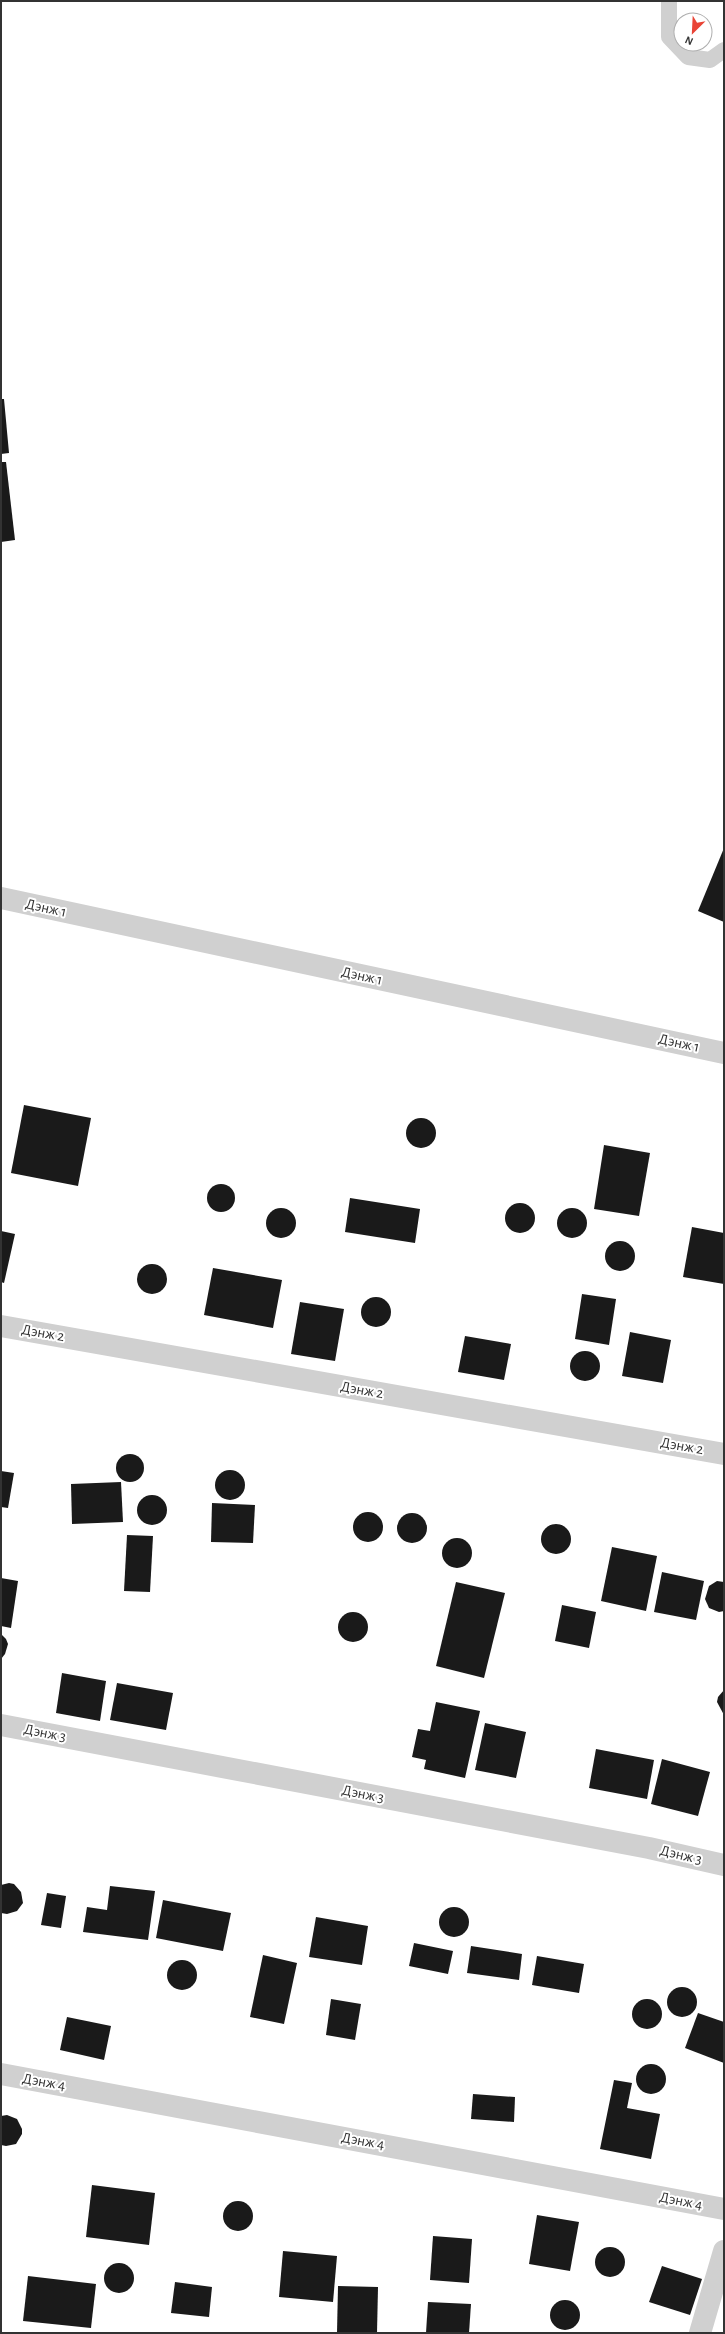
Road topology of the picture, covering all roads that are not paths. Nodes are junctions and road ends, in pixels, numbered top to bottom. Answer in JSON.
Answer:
{"nodes":[{"id":1,"x":669,"y":1,"type":"edge"},
{"id":2,"x":724,"y":50,"type":"edge"},
{"id":3,"x":1,"y":898,"type":"edge"},
{"id":4,"x":724,"y":1053,"type":"edge"},
{"id":5,"x":1,"y":1326,"type":"edge"},
{"id":6,"x":724,"y":1454,"type":"edge"},
{"id":7,"x":1,"y":1725,"type":"edge"},
{"id":8,"x":724,"y":1865,"type":"edge"},
{"id":9,"x":1,"y":2074,"type":"edge"},
{"id":10,"x":724,"y":2209,"type":"edge"},
{"id":11,"x":724,"y":2251,"type":"edge"},
{"id":12,"x":700,"y":2333,"type":"edge"}],
"edges":[{"from":1,"to":2,"type":"lane"},
{"from":3,"to":4,"type":"street","name":"Дэнж 1"},
{"from":5,"to":6,"type":"street","name":"Дэнж 2"},
{"from":7,"to":8,"type":"street","name":"Дэнж 3"},
{"from":9,"to":10,"type":"street","name":"Дэнж 4"},
{"from":11,"to":12,"type":"street"}]}
